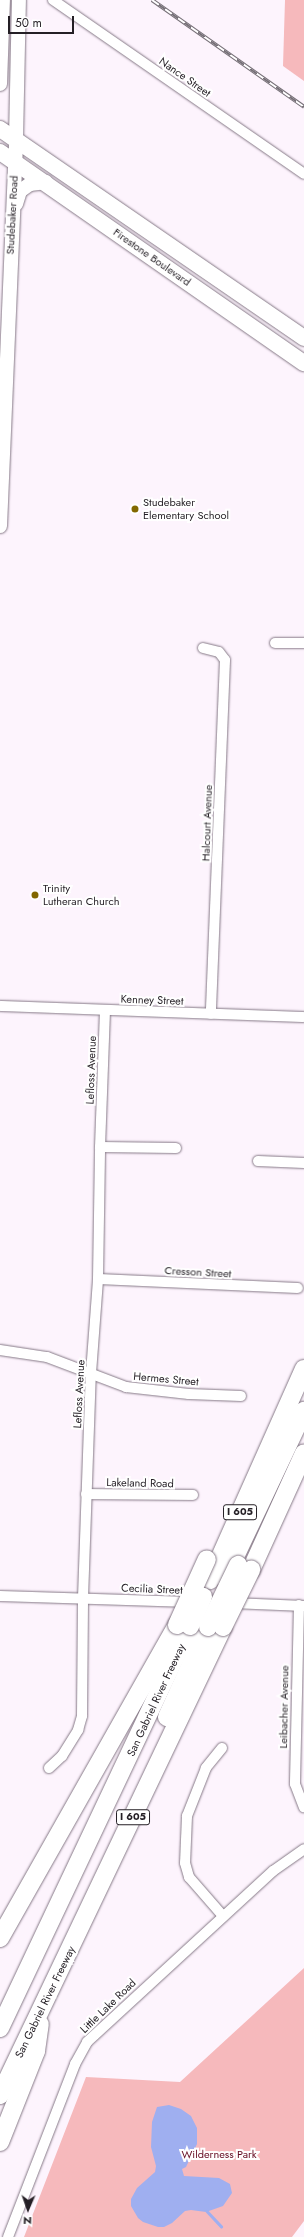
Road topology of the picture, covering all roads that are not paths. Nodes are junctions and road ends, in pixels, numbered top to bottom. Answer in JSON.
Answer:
{"nodes":[{"id":1,"x":3,"y":0,"type":"edge"},
{"id":2,"x":19,"y":0,"type":"edge"},
{"id":3,"x":53,"y":0,"type":"edge"},
{"id":4,"x":1,"y":41,"type":"edge"},
{"id":5,"x":0,"y":84,"type":"edge"},
{"id":6,"x":0,"y":129,"type":"edge"},
{"id":7,"x":16,"y":139,"type":"junction"},
{"id":8,"x":0,"y":152,"type":"edge"},
{"id":9,"x":15,"y":161,"type":"junction"},
{"id":10,"x":304,"y":174,"type":"edge"},
{"id":11,"x":46,"y":182,"type":"junction"},
{"id":12,"x":11,"y":227,"type":"junction"},
{"id":13,"x":157,"y":237,"type":"junction"},
{"id":14,"x":146,"y":252,"type":"junction"},
{"id":15,"x":191,"y":260,"type":"junction"},
{"id":16,"x":0,"y":274,"type":"edge"},
{"id":17,"x":180,"y":276,"type":"junction"},
{"id":18,"x":3,"y":308,"type":"edge"},
{"id":19,"x":270,"y":316,"type":"junction"},
{"id":20,"x":258,"y":331,"type":"junction"},
{"id":21,"x":304,"y":338,"type":"edge"},
{"id":22,"x":3,"y":356,"type":"edge"},
{"id":23,"x":304,"y":363,"type":"edge"},
{"id":24,"x":3,"y":385,"type":"edge"},
{"id":25,"x":0,"y":526,"type":"edge"},
{"id":26,"x":275,"y":643,"type":"dead end"},
{"id":27,"x":304,"y":643,"type":"edge"},
{"id":28,"x":203,"y":648,"type":"dead end"},
{"id":29,"x":0,"y":1006,"type":"edge"},
{"id":30,"x":105,"y":1010,"type":"junction"},
{"id":31,"x":211,"y":1014,"type":"junction"},
{"id":32,"x":304,"y":1017,"type":"edge"},
{"id":33,"x":100,"y":1147,"type":"junction"},
{"id":34,"x":176,"y":1148,"type":"dead end"},
{"id":35,"x":258,"y":1161,"type":"dead end"},
{"id":36,"x":304,"y":1163,"type":"edge"},
{"id":37,"x":98,"y":1279,"type":"junction"},
{"id":38,"x":298,"y":1288,"type":"dead end"},
{"id":39,"x":0,"y":1350,"type":"edge"},
{"id":40,"x":304,"y":1369,"type":"edge"},
{"id":41,"x":91,"y":1373,"type":"junction"},
{"id":42,"x":241,"y":1396,"type":"dead end"},
{"id":43,"x":304,"y":1411,"type":"edge"},
{"id":44,"x":304,"y":1427,"type":"edge"},
{"id":45,"x":270,"y":1443,"type":"junction"},
{"id":46,"x":304,"y":1453,"type":"edge"},
{"id":47,"x":86,"y":1494,"type":"junction"},
{"id":48,"x":193,"y":1495,"type":"dead end"},
{"id":49,"x":245,"y":1568,"type":"junction"},
{"id":50,"x":217,"y":1580,"type":"junction"},
{"id":51,"x":0,"y":1596,"type":"edge"},
{"id":52,"x":83,"y":1598,"type":"junction"},
{"id":53,"x":301,"y":1606,"type":"edge"},
{"id":54,"x":200,"y":1626,"type":"junction"},
{"id":55,"x":222,"y":1748,"type":"dead end"},
{"id":56,"x":49,"y":1768,"type":"dead end"},
{"id":57,"x":304,"y":1807,"type":"edge"},
{"id":58,"x":304,"y":1849,"type":"edge"},
{"id":59,"x":223,"y":1916,"type":"junction"},
{"id":60,"x":1,"y":1936,"type":"edge"},
{"id":61,"x":42,"y":2007,"type":"junction"},
{"id":62,"x":0,"y":2028,"type":"edge"},
{"id":63,"x":0,"y":2068,"type":"edge"},
{"id":64,"x":0,"y":2095,"type":"edge"},
{"id":65,"x":0,"y":2142,"type":"edge"},
{"id":66,"x":8,"y":2237,"type":"edge"}],
"edges":[{"from":1,"to":4,"type":"main road"},
{"from":2,"to":7,"type":"main road","name":"Studebaker Road"},
{"from":3,"to":10,"type":"street","name":"Nance Street"},
{"from":4,"to":5,"type":"main road"},
{"from":6,"to":7,"type":"main road","name":"Firestone Boulevard"},
{"from":7,"to":9,"type":"main road","name":"Studebaker Road"},
{"from":7,"to":13,"type":"main road","name":"Firestone Boulevard"},
{"from":8,"to":9,"type":"main road","name":"Firestone Boulevard"},
{"from":9,"to":11,"type":"main road","name":"Firestone Boulevard"},
{"from":9,"to":12,"type":"main road","name":"Studebaker Road"},
{"from":11,"to":12,"type":"main road"},
{"from":11,"to":14,"type":"main road","name":"Firestone Boulevard"},
{"from":12,"to":18,"type":"main road","name":"Studebaker Road"},
{"from":13,"to":14,"type":"main road"},
{"from":13,"to":15,"type":"main road","name":"Firestone Boulevard"},
{"from":14,"to":17,"type":"main road","name":"Firestone Boulevard"},
{"from":15,"to":17,"type":"main road"},
{"from":15,"to":19,"type":"main road","name":"Firestone Boulevard"},
{"from":16,"to":18,"type":"main road"},
{"from":17,"to":20,"type":"main road","name":"Firestone Boulevard"},
{"from":18,"to":22,"type":"main road","name":"Studebaker Road"},
{"from":19,"to":20,"type":"main road"},
{"from":19,"to":21,"type":"main road","name":"Firestone Boulevard"},
{"from":20,"to":23,"type":"main road","name":"Firestone Boulevard"},
{"from":22,"to":24,"type":"main road","name":"Studebaker Road"},
{"from":24,"to":25,"type":"main road","name":"Studebaker Road"},
{"from":26,"to":27,"type":"street"},
{"from":28,"to":31,"type":"street","name":"Halcourt Avenue"},
{"from":29,"to":30,"type":"street","name":"Kenney Street"},
{"from":30,"to":31,"type":"street","name":"Kenney Street"},
{"from":30,"to":33,"type":"street","name":"Lefloss Avenue"},
{"from":31,"to":32,"type":"street","name":"Kenney Street"},
{"from":33,"to":34,"type":"street"},
{"from":33,"to":37,"type":"street","name":"Lefloss Avenue"},
{"from":35,"to":36,"type":"street"},
{"from":37,"to":38,"type":"street","name":"Cresson Street"},
{"from":37,"to":41,"type":"street","name":"Lefloss Avenue"},
{"from":39,"to":41,"type":"street","name":"Hermes Street"},
{"from":40,"to":45,"type":"highway","name":"San Gabriel River Freeway","number":"I 605"},
{"from":41,"to":42,"type":"street","name":"Hermes Street"},
{"from":41,"to":47,"type":"street","name":"Lefloss Avenue"},
{"from":43,"to":50,"type":"highway"},
{"from":44,"to":49,"type":"highway"},
{"from":45,"to":50,"type":"highway","name":"San Gabriel River Freeway","number":"I 605"},
{"from":45,"to":54,"type":"highway","bridge":true},
{"from":46,"to":49,"type":"highway","name":"San Gabriel River Freeway","number":"I 605"},
{"from":47,"to":48,"type":"street","name":"Lakeland Road"},
{"from":47,"to":52,"type":"street","name":"Lefloss Avenue"},
{"from":49,"to":54,"type":"highway","name":"San Gabriel River Freeway","number":"I 605","bridge":true},
{"from":50,"to":54,"type":"highway","name":"San Gabriel River Freeway","number":"I 605","bridge":true},
{"from":51,"to":52,"type":"street","name":"Cecilia Street"},
{"from":52,"to":53,"type":"street","name":"Cecilia Street"},
{"from":52,"to":56,"type":"street","name":"Lefloss Avenue"},
{"from":53,"to":57,"type":"street","name":"Leibacher Avenue"},
{"from":54,"to":60,"type":"highway"},
{"from":54,"to":61,"type":"highway","name":"San Gabriel River Freeway","number":"I 605"},
{"from":54,"to":62,"type":"highway","name":"San Gabriel River Freeway","number":"I 605"},
{"from":54,"to":63,"type":"highway"},
{"from":55,"to":59,"type":"street"},
{"from":58,"to":59,"type":"street","name":"Little Lake Road"},
{"from":59,"to":66,"type":"street","name":"Little Lake Road"},
{"from":61,"to":64,"type":"highway","name":"San Gabriel River Freeway","number":"I 605"},
{"from":61,"to":65,"type":"highway"}]}
